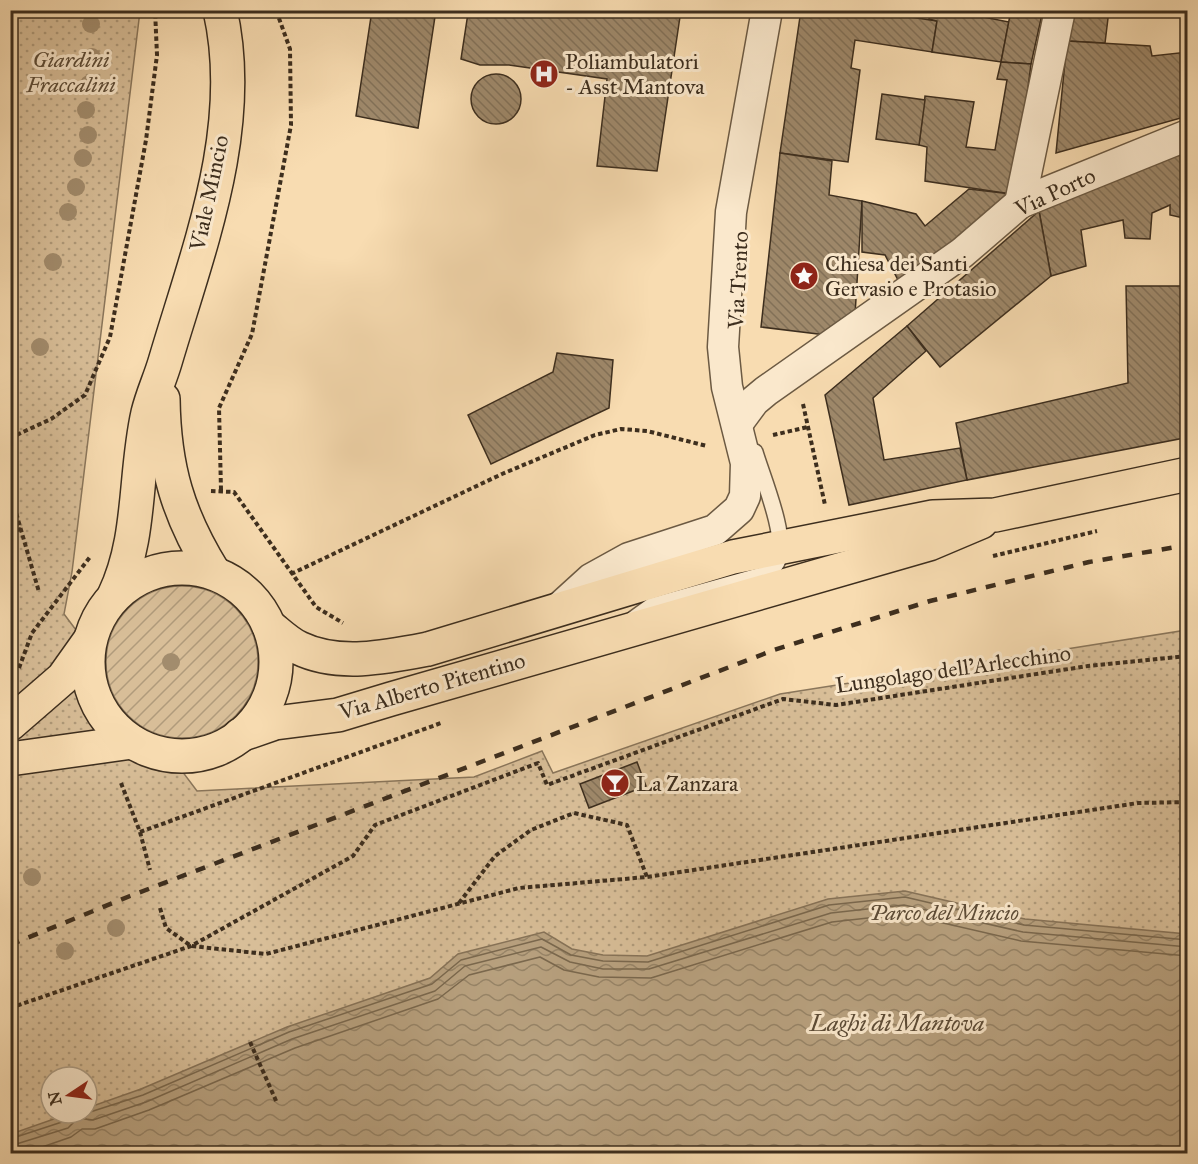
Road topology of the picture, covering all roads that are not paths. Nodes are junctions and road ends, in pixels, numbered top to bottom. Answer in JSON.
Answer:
{"nodes":[{"id":1,"x":220,"y":10,"type":"edge"},
{"id":2,"x":767,"y":10,"type":"edge"},
{"id":3,"x":779,"y":10,"type":"edge"},
{"id":4,"x":1060,"y":10,"type":"edge"},
{"id":5,"x":1188,"y":135,"type":"edge"},
{"id":6,"x":1020,"y":203,"type":"junction"},
{"id":7,"x":162,"y":372,"type":"junction"},
{"id":8,"x":744,"y":429,"type":"junction"},
{"id":9,"x":1188,"y":474,"type":"edge"},
{"id":10,"x":739,"y":509,"type":"joint"},
{"id":11,"x":995,"y":515,"type":"junction"},
{"id":12,"x":781,"y":548,"type":"junction"},
{"id":13,"x":214,"y":573,"type":"junction"},
{"id":14,"x":114,"y":596,"type":"junction"},
{"id":15,"x":558,"y":609,"type":"junction"},
{"id":16,"x":269,"y":626,"type":"junction"},
{"id":17,"x":623,"y":631,"type":"junction"},
{"id":18,"x":90,"y":640,"type":"junction"},
{"id":19,"x":13,"y":717,"type":"edge"},
{"id":20,"x":240,"y":735,"type":"junction"},
{"id":21,"x":132,"y":742,"type":"junction"},
{"id":22,"x":10,"y":759,"type":"edge"}],
"edges":[{"from":1,"to":7,"type":"main road","name":"Viale Mincio"},
{"from":2,"to":8,"type":"street","name":"Via Trento"},
{"from":3,"to":8,"type":"lane","name":"Via Trento"},
{"from":4,"to":6,"type":"street"},
{"from":5,"to":6,"type":"street","name":"Via Porto"},
{"from":6,"to":8,"type":"street","name":"Via Porto"},
{"from":7,"to":13,"type":"main road","name":"Viale Mincio"},
{"from":7,"to":14,"type":"main road","name":"Viale Mincio"},
{"from":8,"to":10,"type":"street","name":"Via Trento"},
{"from":8,"to":12,"type":"lane","name":"Via Trento"},
{"from":9,"to":11,"type":"main road","name":"Via Alberto Pitentino"},
{"from":10,"to":15,"type":"street","name":"Via Alberto Pitentino"},
{"from":11,"to":12,"type":"main road","name":"Via Alberto Pitentino"},
{"from":11,"to":17,"type":"main road","name":"Via Alberto Pitentino"},
{"from":12,"to":15,"type":"main road","name":"Via Alberto Pitentino"},
{"from":12,"to":17,"type":"lane","name":"Via Alberto Pitentino"},
{"from":13,"to":14,"type":"main road"},
{"from":13,"to":16,"type":"main road"},
{"from":14,"to":18,"type":"main road"},
{"from":15,"to":16,"type":"main road","name":"Via Alberto Pitentino"},
{"from":16,"to":20,"type":"main road"},
{"from":17,"to":20,"type":"main road","name":"Via Alberto Pitentino"},
{"from":18,"to":19,"type":"main road"},
{"from":18,"to":21,"type":"main road"},
{"from":20,"to":21,"type":"main road"},
{"from":21,"to":22,"type":"main road"}]}
